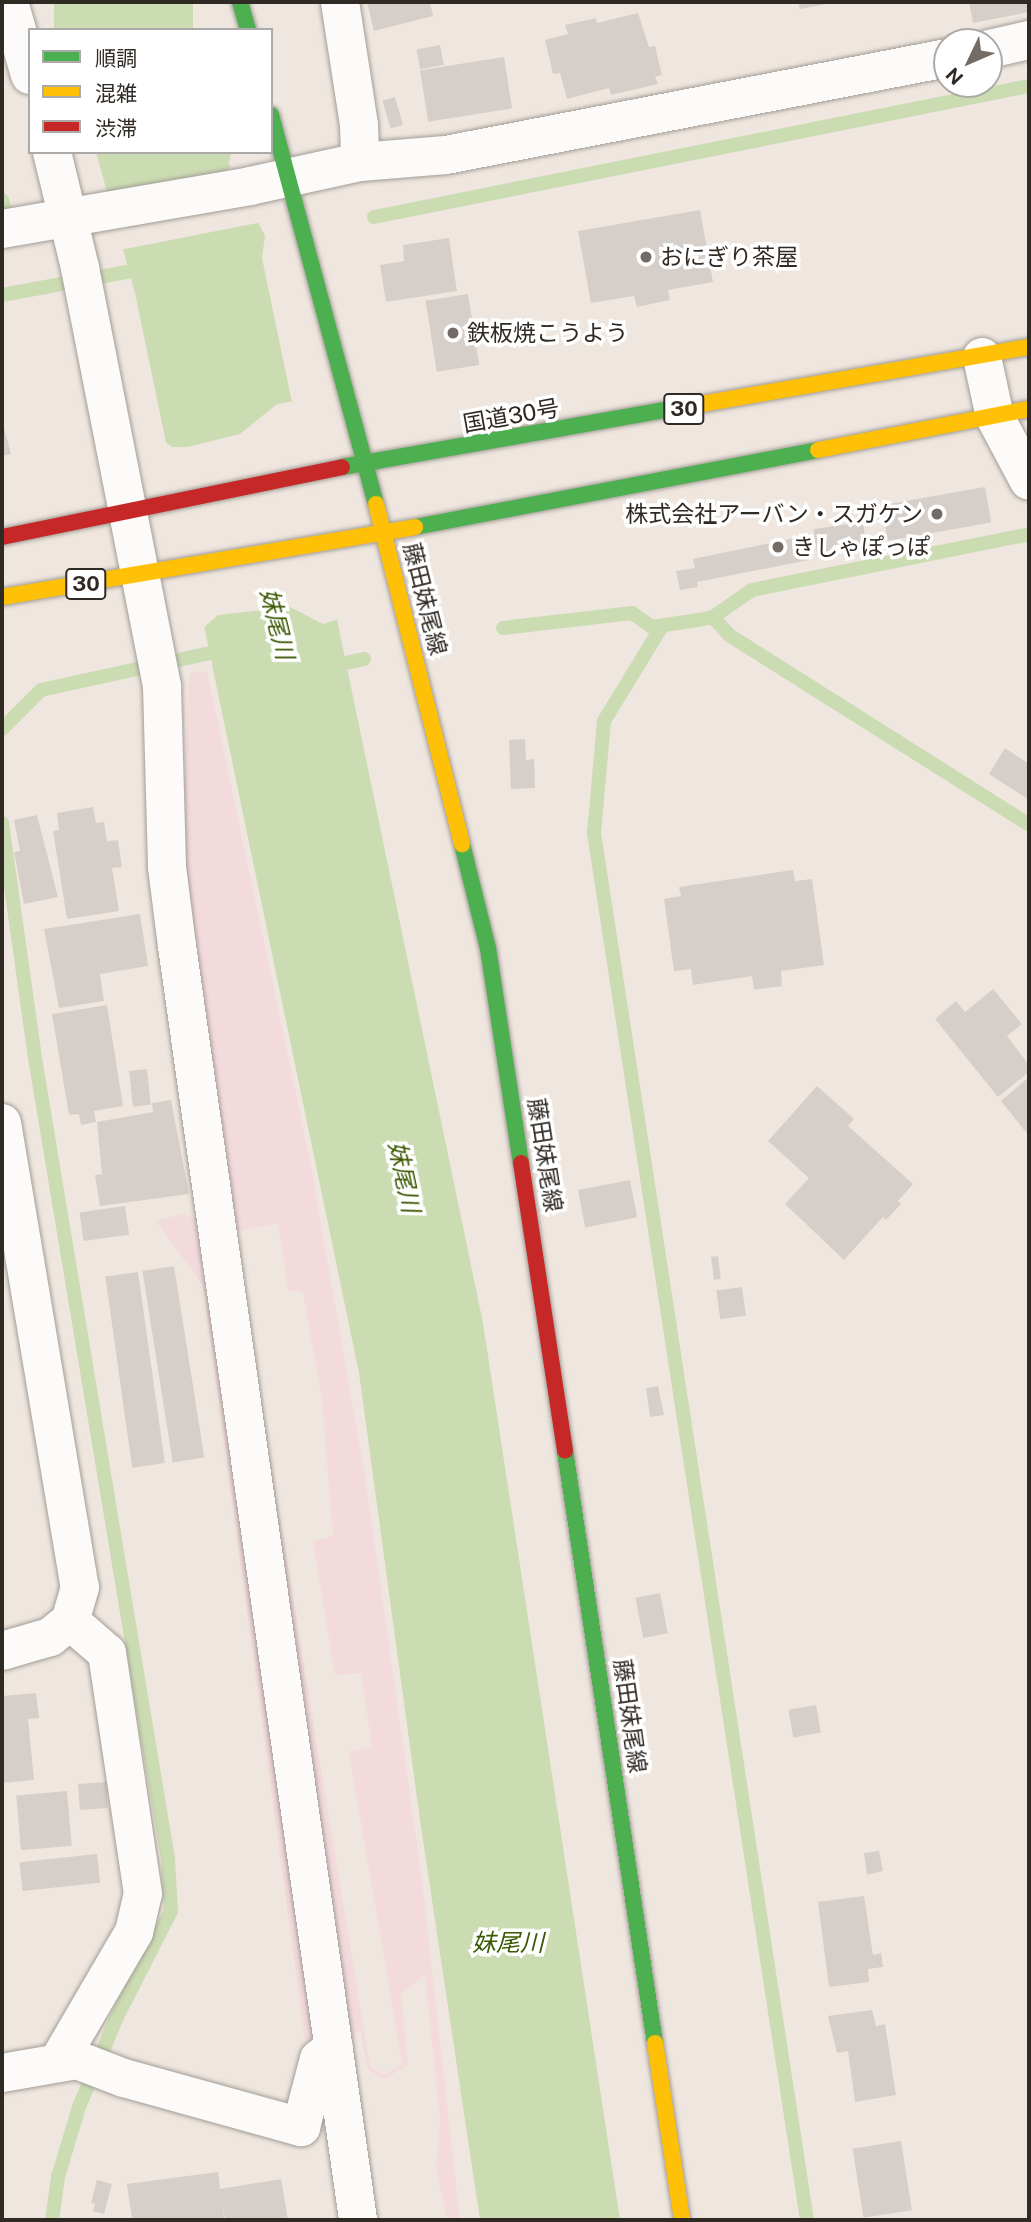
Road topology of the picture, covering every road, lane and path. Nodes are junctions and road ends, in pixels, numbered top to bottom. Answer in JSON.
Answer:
{"nodes":[{"id":1,"x":9,"y":2,"type":"edge"},
{"id":2,"x":240,"y":2,"type":"edge"},
{"id":3,"x":340,"y":2,"type":"edge"},
{"id":4,"x":247,"y":28,"type":"edge"},
{"id":5,"x":1029,"y":40,"type":"edge"},
{"id":6,"x":1003,"y":46,"type":"edge"},
{"id":7,"x":933,"y":61,"type":"edge"},
{"id":8,"x":28,"y":68,"type":"edge"},
{"id":9,"x":273,"y":122,"type":"edge"},
{"id":10,"x":53,"y":154,"type":"edge"},
{"id":11,"x":360,"y":162,"type":"junction"},
{"id":12,"x":288,"y":178,"type":"junction"},
{"id":13,"x":83,"y":217,"type":"junction"},
{"id":14,"x":2,"y":229,"type":"edge"},
{"id":15,"x":1029,"y":347,"type":"edge"},
{"id":16,"x":982,"y":357,"type":"junction"},
{"id":17,"x":1012,"y":413,"type":"edge"},
{"id":18,"x":367,"y":464,"type":"junction"},
{"id":19,"x":1029,"y":481,"type":"edge"},
{"id":20,"x":145,"y":507,"type":"junction"},
{"id":21,"x":385,"y":534,"type":"junction"},
{"id":22,"x":2,"y":537,"type":"edge"},
{"id":23,"x":156,"y":573,"type":"junction"},
{"id":24,"x":2,"y":597,"type":"edge"},
{"id":25,"x":2,"y":1122,"type":"edge"},
{"id":26,"x":71,"y":1621,"type":"junction"},
{"id":27,"x":2,"y":1651,"type":"edge"},
{"id":28,"x":334,"y":2047,"type":"junction"},
{"id":29,"x":68,"y":2061,"type":"junction"},
{"id":30,"x":2,"y":2073,"type":"edge"},
{"id":31,"x":301,"y":2127,"type":"junction"},
{"id":32,"x":357,"y":2208,"type":"edge"},
{"id":33,"x":682,"y":2220,"type":"edge"}],
"edges":[{"from":1,"to":8,"type":"street"},
{"from":2,"to":4,"type":"main road"},
{"from":3,"to":11,"type":"street"},
{"from":5,"to":6,"type":"street"},
{"from":7,"to":11,"type":"street"},
{"from":9,"to":12,"type":"main road","name":"藤田妹尾線"},
{"from":10,"to":13,"type":"street"},
{"from":11,"to":12,"type":"street"},
{"from":12,"to":13,"type":"street"},
{"from":12,"to":18,"type":"main road","name":"藤田妹尾線"},
{"from":13,"to":14,"type":"street"},
{"from":13,"to":20,"type":"street"},
{"from":15,"to":16,"type":"main road","name":"国道30号","number":"30"},
{"from":16,"to":17,"type":"street"},
{"from":16,"to":18,"type":"main road","name":"国道30号","number":"30"},
{"from":17,"to":19,"type":"street"},
{"from":17,"to":21,"type":"main road","number":"30"},
{"from":18,"to":20,"type":"main road","name":"国道30号","number":"30"},
{"from":18,"to":21,"type":"main road","name":"藤田妹尾線"},
{"from":20,"to":22,"type":"main road","name":"国道30号","number":"30"},
{"from":20,"to":23,"type":"street"},
{"from":21,"to":23,"type":"main road","number":"30"},
{"from":21,"to":33,"type":"main road","name":"藤田妹尾線"},
{"from":23,"to":24,"type":"main road","number":"30"},
{"from":23,"to":28,"type":"street"},
{"from":25,"to":26,"type":"street"},
{"from":26,"to":27,"type":"street"},
{"from":26,"to":29,"type":"street"},
{"from":28,"to":31,"type":"street"},
{"from":28,"to":32,"type":"street"},
{"from":29,"to":30,"type":"street"},
{"from":29,"to":31,"type":"street"},
{"from":31,"to":32,"type":"street"}]}
